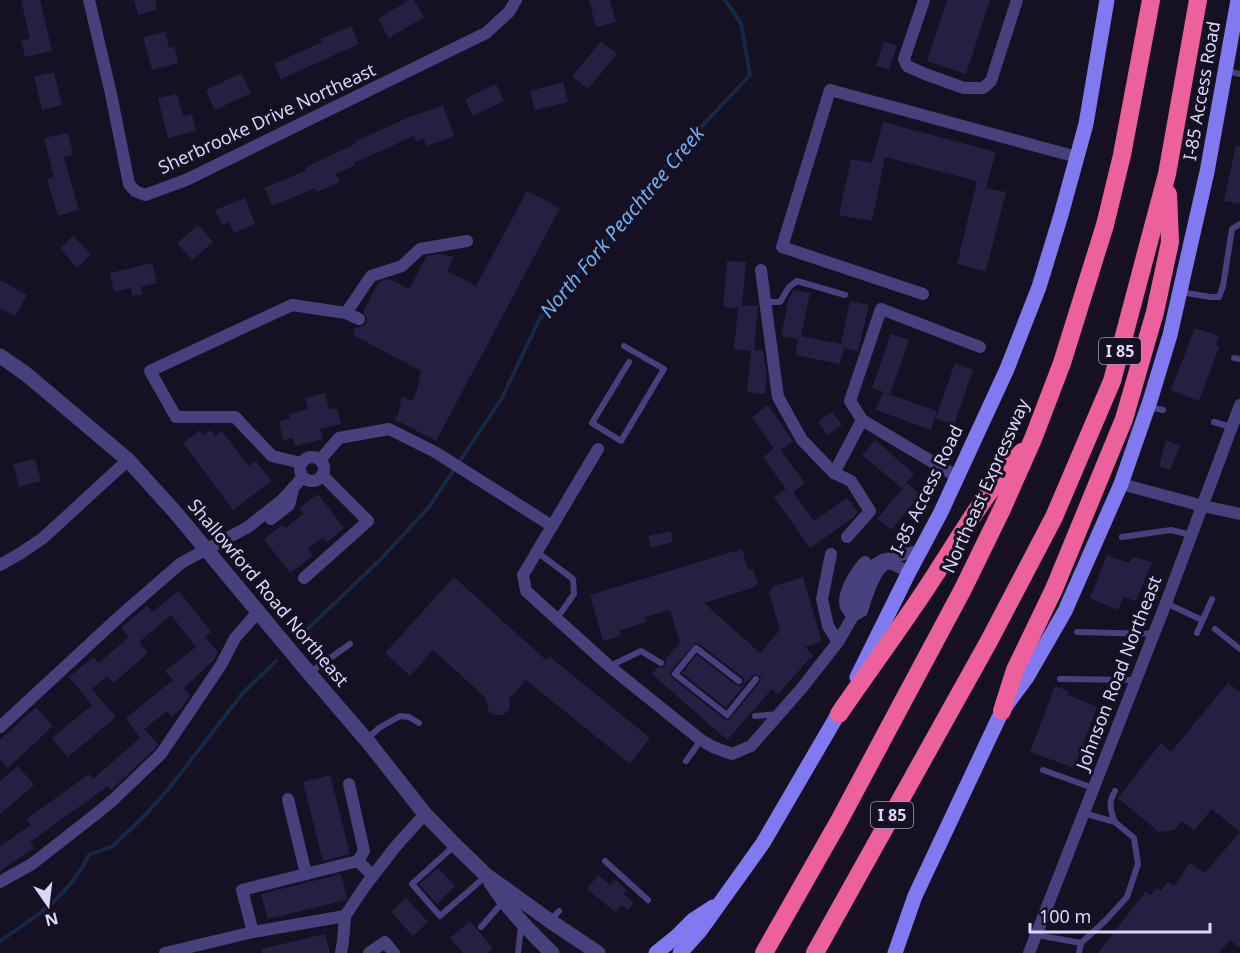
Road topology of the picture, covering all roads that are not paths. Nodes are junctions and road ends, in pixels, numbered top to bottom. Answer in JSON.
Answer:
{"nodes":[{"id":1,"x":89,"y":0,"type":"edge"},
{"id":2,"x":516,"y":0,"type":"edge"},
{"id":3,"x":924,"y":0,"type":"edge"},
{"id":4,"x":1017,"y":0,"type":"edge"},
{"id":5,"x":1107,"y":0,"type":"edge"},
{"id":6,"x":1151,"y":0,"type":"edge"},
{"id":7,"x":1198,"y":0,"type":"edge"},
{"id":8,"x":1238,"y":0,"type":"edge"},
{"id":9,"x":1233,"y":72,"type":"edge"},
{"id":10,"x":1077,"y":157,"type":"junction"},
{"id":11,"x":1167,"y":174,"type":"junction"},
{"id":12,"x":1240,"y":224,"type":"edge"},
{"id":13,"x":467,"y":241,"type":"dead end"},
{"id":14,"x":761,"y":270,"type":"dead end"},
{"id":15,"x":1180,"y":292,"type":"junction"},
{"id":16,"x":923,"y":294,"type":"dead end"},
{"id":17,"x":845,"y":295,"type":"dead end"},
{"id":18,"x":765,"y":302,"type":"junction"},
{"id":19,"x":346,"y":313,"type":"junction"},
{"id":20,"x":359,"y":320,"type":"dead end"},
{"id":21,"x":624,"y":346,"type":"dead end"},
{"id":22,"x":980,"y":347,"type":"dead end"},
{"id":23,"x":0,"y":356,"type":"edge"},
{"id":24,"x":629,"y":362,"type":"dead end"},
{"id":25,"x":1240,"y":405,"type":"edge"},
{"id":26,"x":862,"y":420,"type":"junction"},
{"id":27,"x":1214,"y":422,"type":"dead end"},
{"id":28,"x":1231,"y":427,"type":"junction"},
{"id":29,"x":1033,"y":439,"type":"junction"},
{"id":30,"x":598,"y":449,"type":"dead end"},
{"id":31,"x":128,"y":460,"type":"junction"},
{"id":32,"x":320,"y":460,"type":"junction"},
{"id":33,"x":301,"y":463,"type":"junction"},
{"id":34,"x":834,"y":473,"type":"junction"},
{"id":35,"x":322,"y":475,"type":"junction"},
{"id":36,"x":956,"y":476,"type":"junction"},
{"id":37,"x":303,"y":477,"type":"junction"},
{"id":38,"x":1121,"y":484,"type":"junction"},
{"id":39,"x":1203,"y":506,"type":"junction"},
{"id":40,"x":1240,"y":514,"type":"edge"},
{"id":41,"x":552,"y":526,"type":"junction"},
{"id":42,"x":1192,"y":535,"type":"junction"},
{"id":43,"x":847,"y":537,"type":"dead end"},
{"id":44,"x":1122,"y":537,"type":"dead end"},
{"id":45,"x":206,"y":549,"type":"junction"},
{"id":46,"x":921,"y":550,"type":"junction"},
{"id":47,"x":537,"y":552,"type":"junction"},
{"id":48,"x":831,"y":554,"type":"dead end"},
{"id":49,"x":0,"y":565,"type":"edge"},
{"id":50,"x":909,"y":572,"type":"junction"},
{"id":51,"x":304,"y":578,"type":"dead end"},
{"id":52,"x":858,"y":590,"type":"junction"},
{"id":53,"x":1212,"y":599,"type":"dead end"},
{"id":54,"x":1167,"y":603,"type":"junction"},
{"id":55,"x":258,"y":612,"type":"junction"},
{"id":56,"x":557,"y":618,"type":"junction"},
{"id":57,"x":1202,"y":620,"type":"junction"},
{"id":58,"x":1215,"y":629,"type":"dead end"},
{"id":59,"x":1077,"y":632,"type":"dead end"},
{"id":60,"x":1197,"y":633,"type":"dead end"},
{"id":61,"x":1154,"y":634,"type":"junction"},
{"id":62,"x":838,"y":642,"type":"junction"},
{"id":63,"x":350,"y":644,"type":"dead end"},
{"id":64,"x":1240,"y":649,"type":"edge"},
{"id":65,"x":661,"y":663,"type":"dead end"},
{"id":66,"x":609,"y":666,"type":"junction"},
{"id":67,"x":309,"y":673,"type":"junction"},
{"id":68,"x":756,"y":679,"type":"dead end"},
{"id":69,"x":1060,"y":679,"type":"dead end"},
{"id":70,"x":1136,"y":680,"type":"junction"},
{"id":71,"x":739,"y":681,"type":"dead end"},
{"id":72,"x":1002,"y":711,"type":"junction"},
{"id":73,"x":779,"y":714,"type":"junction"},
{"id":74,"x":839,"y":714,"type":"junction"},
{"id":75,"x":755,"y":716,"type":"dead end"},
{"id":76,"x":418,"y":723,"type":"dead end"},
{"id":77,"x":0,"y":727,"type":"edge"},
{"id":78,"x":366,"y":740,"type":"junction"},
{"id":79,"x":701,"y":740,"type":"junction"},
{"id":80,"x":686,"y":761,"type":"dead end"},
{"id":81,"x":1043,"y":770,"type":"dead end"},
{"id":82,"x":349,"y":784,"type":"dead end"},
{"id":83,"x":1094,"y":788,"type":"junction"},
{"id":84,"x":1114,"y":791,"type":"dead end"},
{"id":85,"x":288,"y":799,"type":"dead end"},
{"id":86,"x":425,"y":813,"type":"junction"},
{"id":87,"x":1083,"y":813,"type":"junction"},
{"id":88,"x":1115,"y":822,"type":"junction"},
{"id":89,"x":455,"y":845,"type":"junction"},
{"id":90,"x":358,"y":861,"type":"junction"},
{"id":91,"x":605,"y":861,"type":"dead end"},
{"id":92,"x":306,"y":874,"type":"junction"},
{"id":93,"x":486,"y":875,"type":"junction"},
{"id":94,"x":373,"y":876,"type":"junction"},
{"id":95,"x":0,"y":882,"type":"edge"},
{"id":96,"x":648,"y":900,"type":"dead end"},
{"id":97,"x":503,"y":902,"type":"junction"},
{"id":98,"x":718,"y":904,"type":"junction"},
{"id":99,"x":345,"y":916,"type":"junction"},
{"id":100,"x":522,"y":923,"type":"junction"},
{"id":101,"x":481,"y":927,"type":"dead end"},
{"id":102,"x":700,"y":931,"type":"junction"},
{"id":103,"x":253,"y":932,"type":"junction"},
{"id":104,"x":1037,"y":935,"type":"junction"},
{"id":105,"x":1081,"y":943,"type":"junction"},
{"id":106,"x":165,"y":953,"type":"edge"},
{"id":107,"x":341,"y":953,"type":"edge"},
{"id":108,"x":369,"y":953,"type":"edge"},
{"id":109,"x":394,"y":953,"type":"edge"},
{"id":110,"x":518,"y":953,"type":"edge"},
{"id":111,"x":552,"y":953,"type":"edge"},
{"id":112,"x":598,"y":953,"type":"edge"},
{"id":113,"x":656,"y":953,"type":"edge"},
{"id":114,"x":680,"y":953,"type":"edge"},
{"id":115,"x":695,"y":953,"type":"edge"},
{"id":116,"x":764,"y":953,"type":"edge"},
{"id":117,"x":815,"y":953,"type":"edge"},
{"id":118,"x":895,"y":953,"type":"edge"},
{"id":119,"x":1029,"y":953,"type":"edge"},
{"id":120,"x":1079,"y":953,"type":"edge"}],
"edges":[{"from":1,"to":2,"type":"street","name":"Sherbrooke Drive Northeast"},
{"from":3,"to":4,"type":"street"},
{"from":5,"to":10,"type":"main road","name":"I-85 Access Road"},
{"from":6,"to":29,"type":"highway","name":"Northeast Expressway","number":"I 85"},
{"from":7,"to":11,"type":"highway","number":"I 85"},
{"from":8,"to":9,"type":"main road","name":"I-85 Access Road"},
{"from":9,"to":15,"type":"main road","name":"I-85 Access Road"},
{"from":10,"to":16,"type":"street"},
{"from":10,"to":36,"type":"main road","name":"I-85 Access Road"},
{"from":11,"to":72,"type":"highway"},
{"from":11,"to":117,"type":"highway","number":"I 85"},
{"from":12,"to":15,"type":"lane"},
{"from":13,"to":19,"type":"street"},
{"from":14,"to":18,"type":"street"},
{"from":15,"to":38,"type":"main road","name":"I-85 Access Road"},
{"from":17,"to":18,"type":"lane"},
{"from":18,"to":34,"type":"street"},
{"from":19,"to":20,"type":"street"},
{"from":19,"to":33,"type":"street"},
{"from":21,"to":24,"type":"lane"},
{"from":22,"to":26,"type":"street"},
{"from":23,"to":31,"type":"street","name":"Shallowford Road Northeast"},
{"from":25,"to":28,"type":"street","name":"Johnson Road Northeast"},
{"from":26,"to":34,"type":"street"},
{"from":26,"to":36,"type":"street"},
{"from":27,"to":28,"type":"lane"},
{"from":28,"to":39,"type":"street","name":"Johnson Road Northeast"},
{"from":29,"to":74,"type":"highway"},
{"from":29,"to":116,"type":"highway","name":"Northeast Expressway","number":"I 85"},
{"from":30,"to":41,"type":"street"},
{"from":31,"to":45,"type":"street","name":"Shallowford Road Northeast"},
{"from":31,"to":49,"type":"street"},
{"from":32,"to":33,"type":"street"},
{"from":32,"to":35,"type":"street"},
{"from":32,"to":41,"type":"street"},
{"from":33,"to":37,"type":"street"},
{"from":34,"to":43,"type":"street"},
{"from":35,"to":37,"type":"street"},
{"from":35,"to":51,"type":"street"},
{"from":36,"to":46,"type":"main road","name":"I-85 Access Road"},
{"from":37,"to":45,"type":"street"},
{"from":38,"to":39,"type":"street"},
{"from":38,"to":72,"type":"main road","name":"I-85 Access Road"},
{"from":39,"to":40,"type":"street"},
{"from":39,"to":42,"type":"street","name":"Johnson Road Northeast"},
{"from":41,"to":47,"type":"street"},
{"from":42,"to":44,"type":"lane"},
{"from":42,"to":54,"type":"street","name":"Johnson Road Northeast"},
{"from":45,"to":55,"type":"street","name":"Shallowford Road Northeast"},
{"from":45,"to":77,"type":"street"},
{"from":46,"to":50,"type":"main road","name":"I-85 Access Road"},
{"from":46,"to":52,"type":"street"},
{"from":47,"to":56,"type":"street"},
{"from":47,"to":56,"type":"lane"},
{"from":48,"to":62,"type":"street"},
{"from":50,"to":52,"type":"street"},
{"from":50,"to":74,"type":"main road","name":"I-85 Access Road"},
{"from":52,"to":62,"type":"street"},
{"from":53,"to":57,"type":"lane"},
{"from":54,"to":57,"type":"lane"},
{"from":54,"to":61,"type":"street","name":"Johnson Road Northeast"},
{"from":55,"to":67,"type":"street","name":"Shallowford Road Northeast"},
{"from":55,"to":95,"type":"street"},
{"from":56,"to":66,"type":"street"},
{"from":57,"to":60,"type":"lane"},
{"from":58,"to":64,"type":"lane"},
{"from":59,"to":61,"type":"lane"},
{"from":61,"to":70,"type":"street","name":"Johnson Road Northeast"},
{"from":62,"to":73,"type":"street"},
{"from":63,"to":67,"type":"lane"},
{"from":65,"to":66,"type":"lane"},
{"from":66,"to":79,"type":"street"},
{"from":67,"to":78,"type":"street","name":"Shallowford Road Northeast"},
{"from":68,"to":71,"type":"lane"},
{"from":69,"to":70,"type":"lane"},
{"from":70,"to":83,"type":"street","name":"Johnson Road Northeast"},
{"from":72,"to":118,"type":"main road","name":"I-85 Access Road"},
{"from":73,"to":75,"type":"lane"},
{"from":73,"to":79,"type":"street"},
{"from":74,"to":98,"type":"main road","name":"I-85 Access Road"},
{"from":76,"to":78,"type":"lane"},
{"from":78,"to":86,"type":"street","name":"Shallowford Road Northeast"},
{"from":79,"to":80,"type":"lane"},
{"from":81,"to":83,"type":"lane"},
{"from":82,"to":90,"type":"street"},
{"from":83,"to":87,"type":"street","name":"Johnson Road Northeast"},
{"from":84,"to":88,"type":"lane"},
{"from":85,"to":92,"type":"street"},
{"from":86,"to":89,"type":"street","name":"Shallowford Road Northeast"},
{"from":86,"to":94,"type":"street"},
{"from":87,"to":88,"type":"lane"},
{"from":87,"to":104,"type":"street","name":"Johnson Road Northeast"},
{"from":88,"to":105,"type":"lane"},
{"from":89,"to":93,"type":"street","name":"Shallowford Road Northeast"},
{"from":89,"to":93,"type":"lane"},
{"from":90,"to":92,"type":"street"},
{"from":90,"to":94,"type":"street"},
{"from":91,"to":96,"type":"lane"},
{"from":92,"to":103,"type":"street"},
{"from":93,"to":97,"type":"street","name":"Shallowford Road Northeast"},
{"from":93,"to":112,"type":"street","name":"Shallowford Road Northeast"},
{"from":94,"to":99,"type":"street"},
{"from":97,"to":100,"type":"street","name":"Shallowford Road Northeast"},
{"from":97,"to":101,"type":"lane"},
{"from":98,"to":102,"type":"main road","name":"I-85 Access Road"},
{"from":98,"to":113,"type":"main road"},
{"from":99,"to":103,"type":"street"},
{"from":99,"to":107,"type":"street"},
{"from":100,"to":110,"type":"lane"},
{"from":100,"to":111,"type":"street","name":"Shallowford Road Northeast"},
{"from":102,"to":114,"type":"main road","name":"I-85 Access Road"},
{"from":102,"to":115,"type":"main road"},
{"from":103,"to":106,"type":"street"},
{"from":104,"to":105,"type":"lane"},
{"from":104,"to":119,"type":"street","name":"Johnson Road Northeast"},
{"from":105,"to":120,"type":"lane"},
{"from":108,"to":109,"type":"street"}]}
